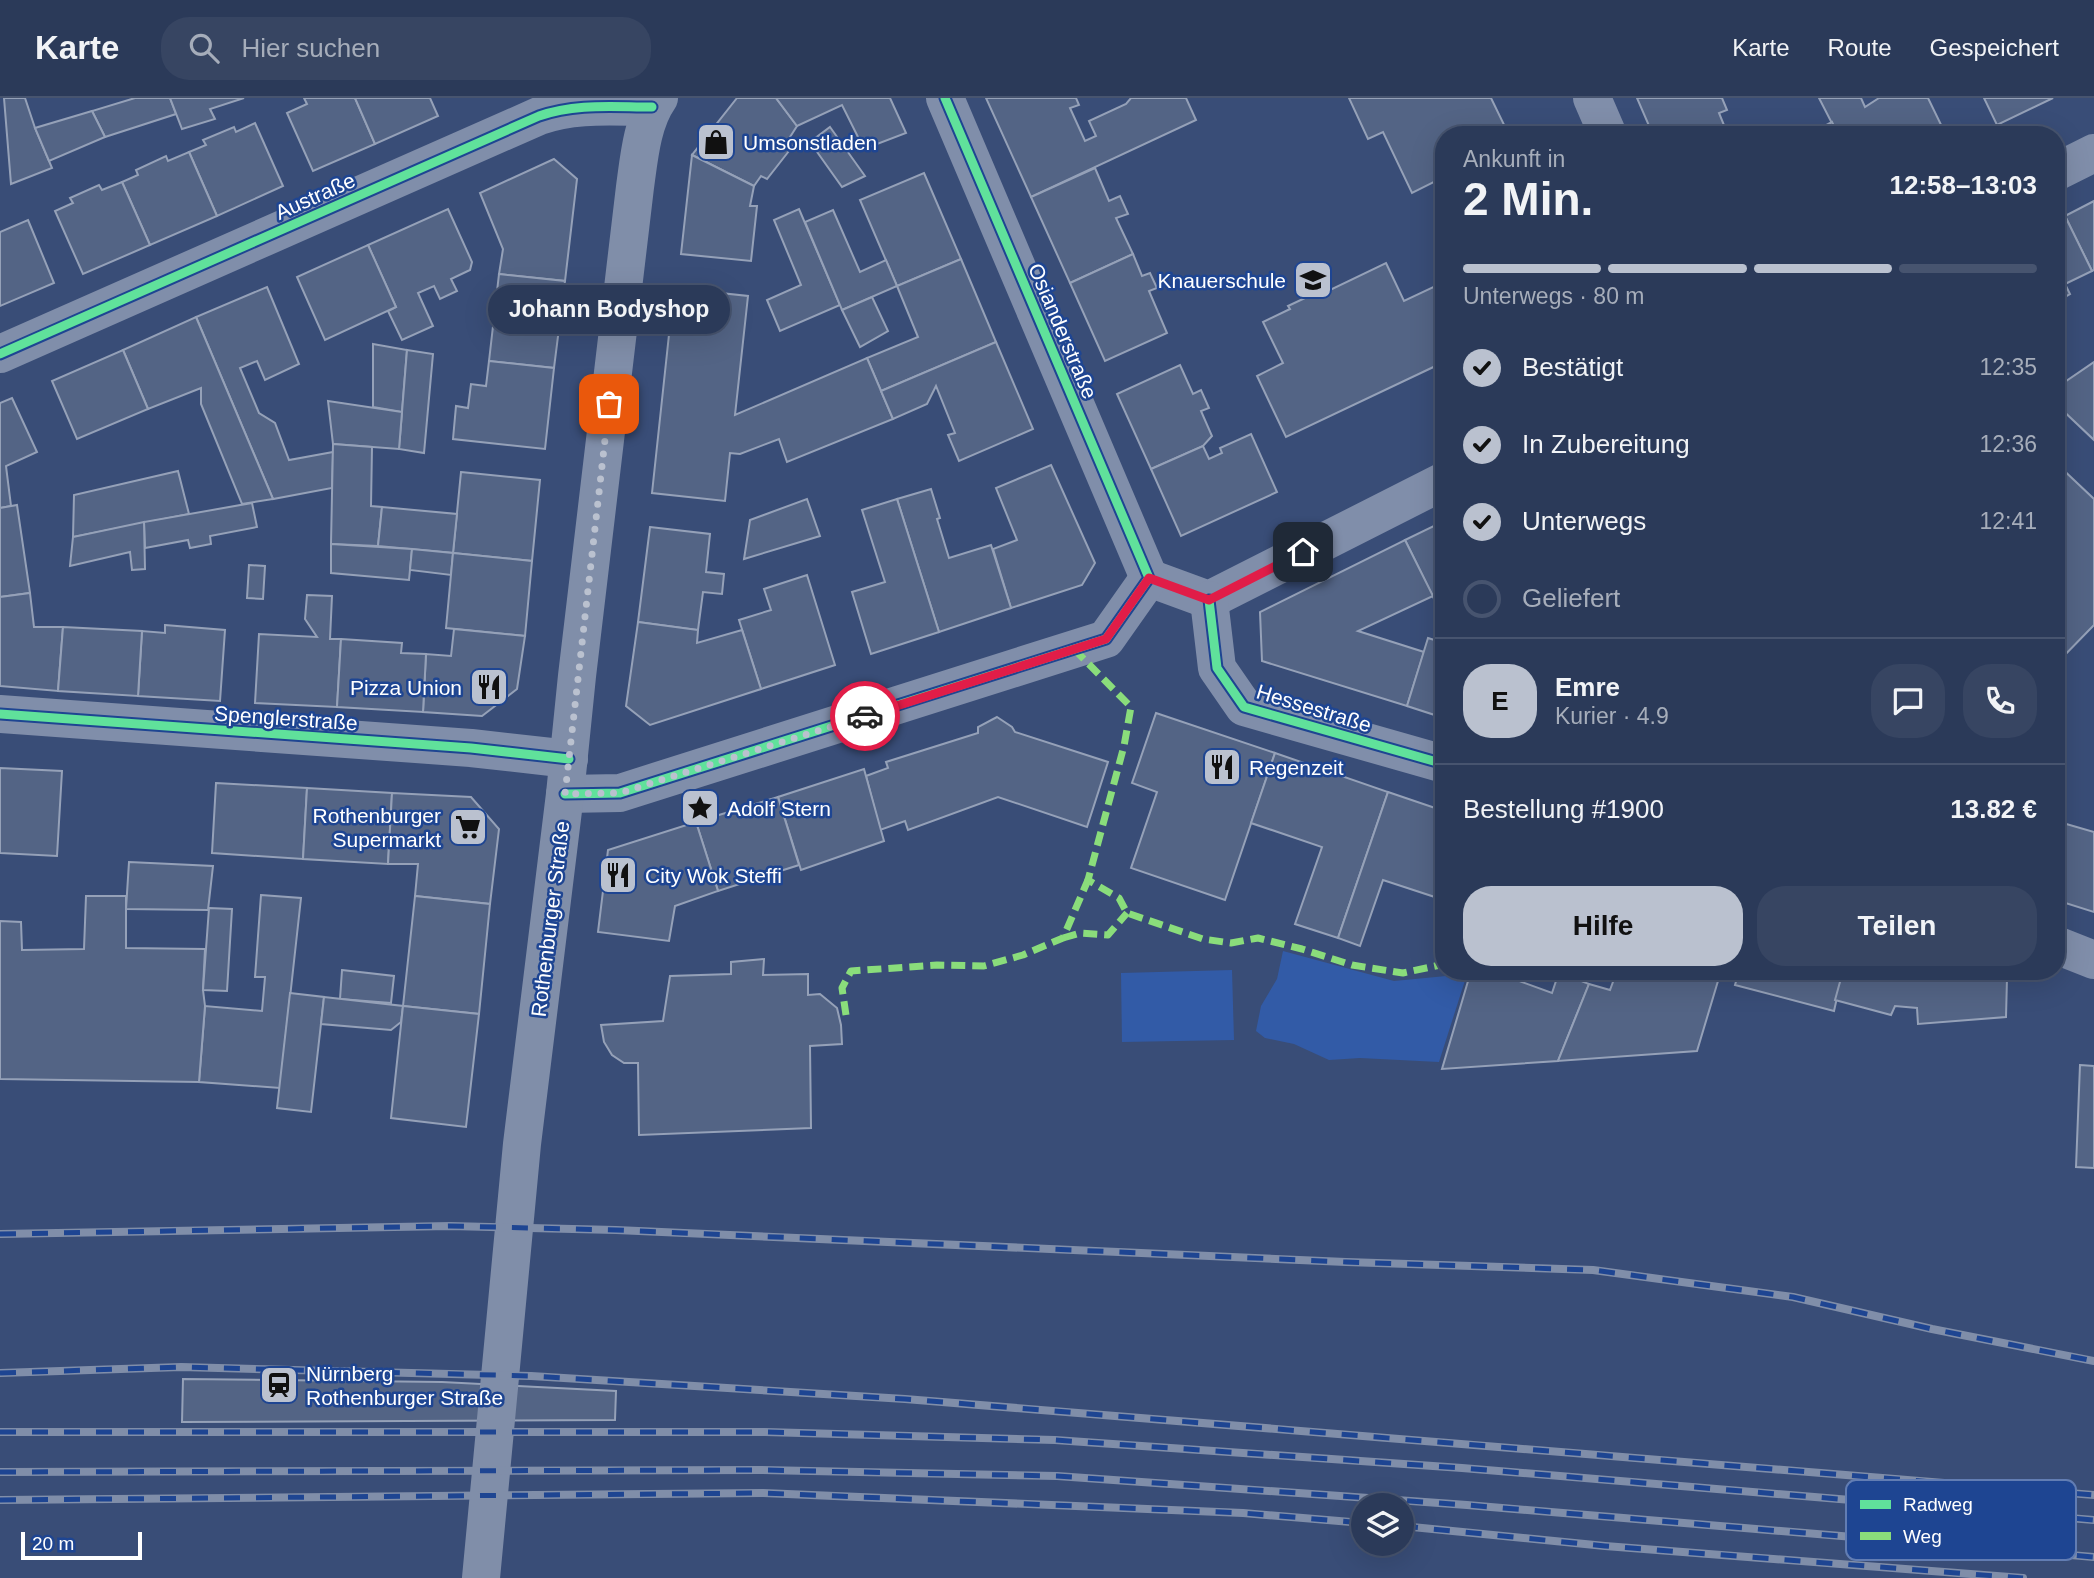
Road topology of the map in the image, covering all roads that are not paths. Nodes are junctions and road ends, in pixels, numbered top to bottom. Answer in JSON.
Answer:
{"nodes":[{"id":1,"x":945,"y":98,"type":"edge"},
{"id":2,"x":1592,"y":98,"type":"edge"},
{"id":3,"x":653,"y":101,"type":"edge"},
{"id":4,"x":1604,"y":126,"type":"edge"},
{"id":5,"x":2094,"y":153,"type":"edge"},
{"id":6,"x":2065,"y":168,"type":"edge"},
{"id":7,"x":0,"y":354,"type":"edge"},
{"id":8,"x":1435,"y":486,"type":"edge"},
{"id":9,"x":1149,"y":578,"type":"junction"},
{"id":10,"x":1209,"y":600,"type":"junction"},
{"id":11,"x":0,"y":714,"type":"edge"},
{"id":12,"x":1435,"y":761,"type":"edge"},
{"id":13,"x":567,"y":776,"type":"junction"},
{"id":14,"x":2065,"y":949,"type":"edge"},
{"id":15,"x":2094,"y":960,"type":"edge"},
{"id":16,"x":481,"y":1578,"type":"edge"}],
"edges":[{"from":1,"to":9,"type":"street","name":"Osianderstraße"},
{"from":2,"to":4,"type":"street"},
{"from":3,"to":7,"type":"street","name":"Austraße"},
{"from":3,"to":13,"type":"main road","name":"Rothenburger Straße"},
{"from":5,"to":6,"type":"street"},
{"from":8,"to":10,"type":"street"},
{"from":9,"to":10,"type":"street"},
{"from":9,"to":13,"type":"street","name":"Spenglerstraße"},
{"from":10,"to":12,"type":"street","name":"Hessestraße"},
{"from":11,"to":13,"type":"street","name":"Spenglerstraße"},
{"from":13,"to":16,"type":"main road","name":"Rothenburger Straße"},
{"from":14,"to":15,"type":"street"}]}
